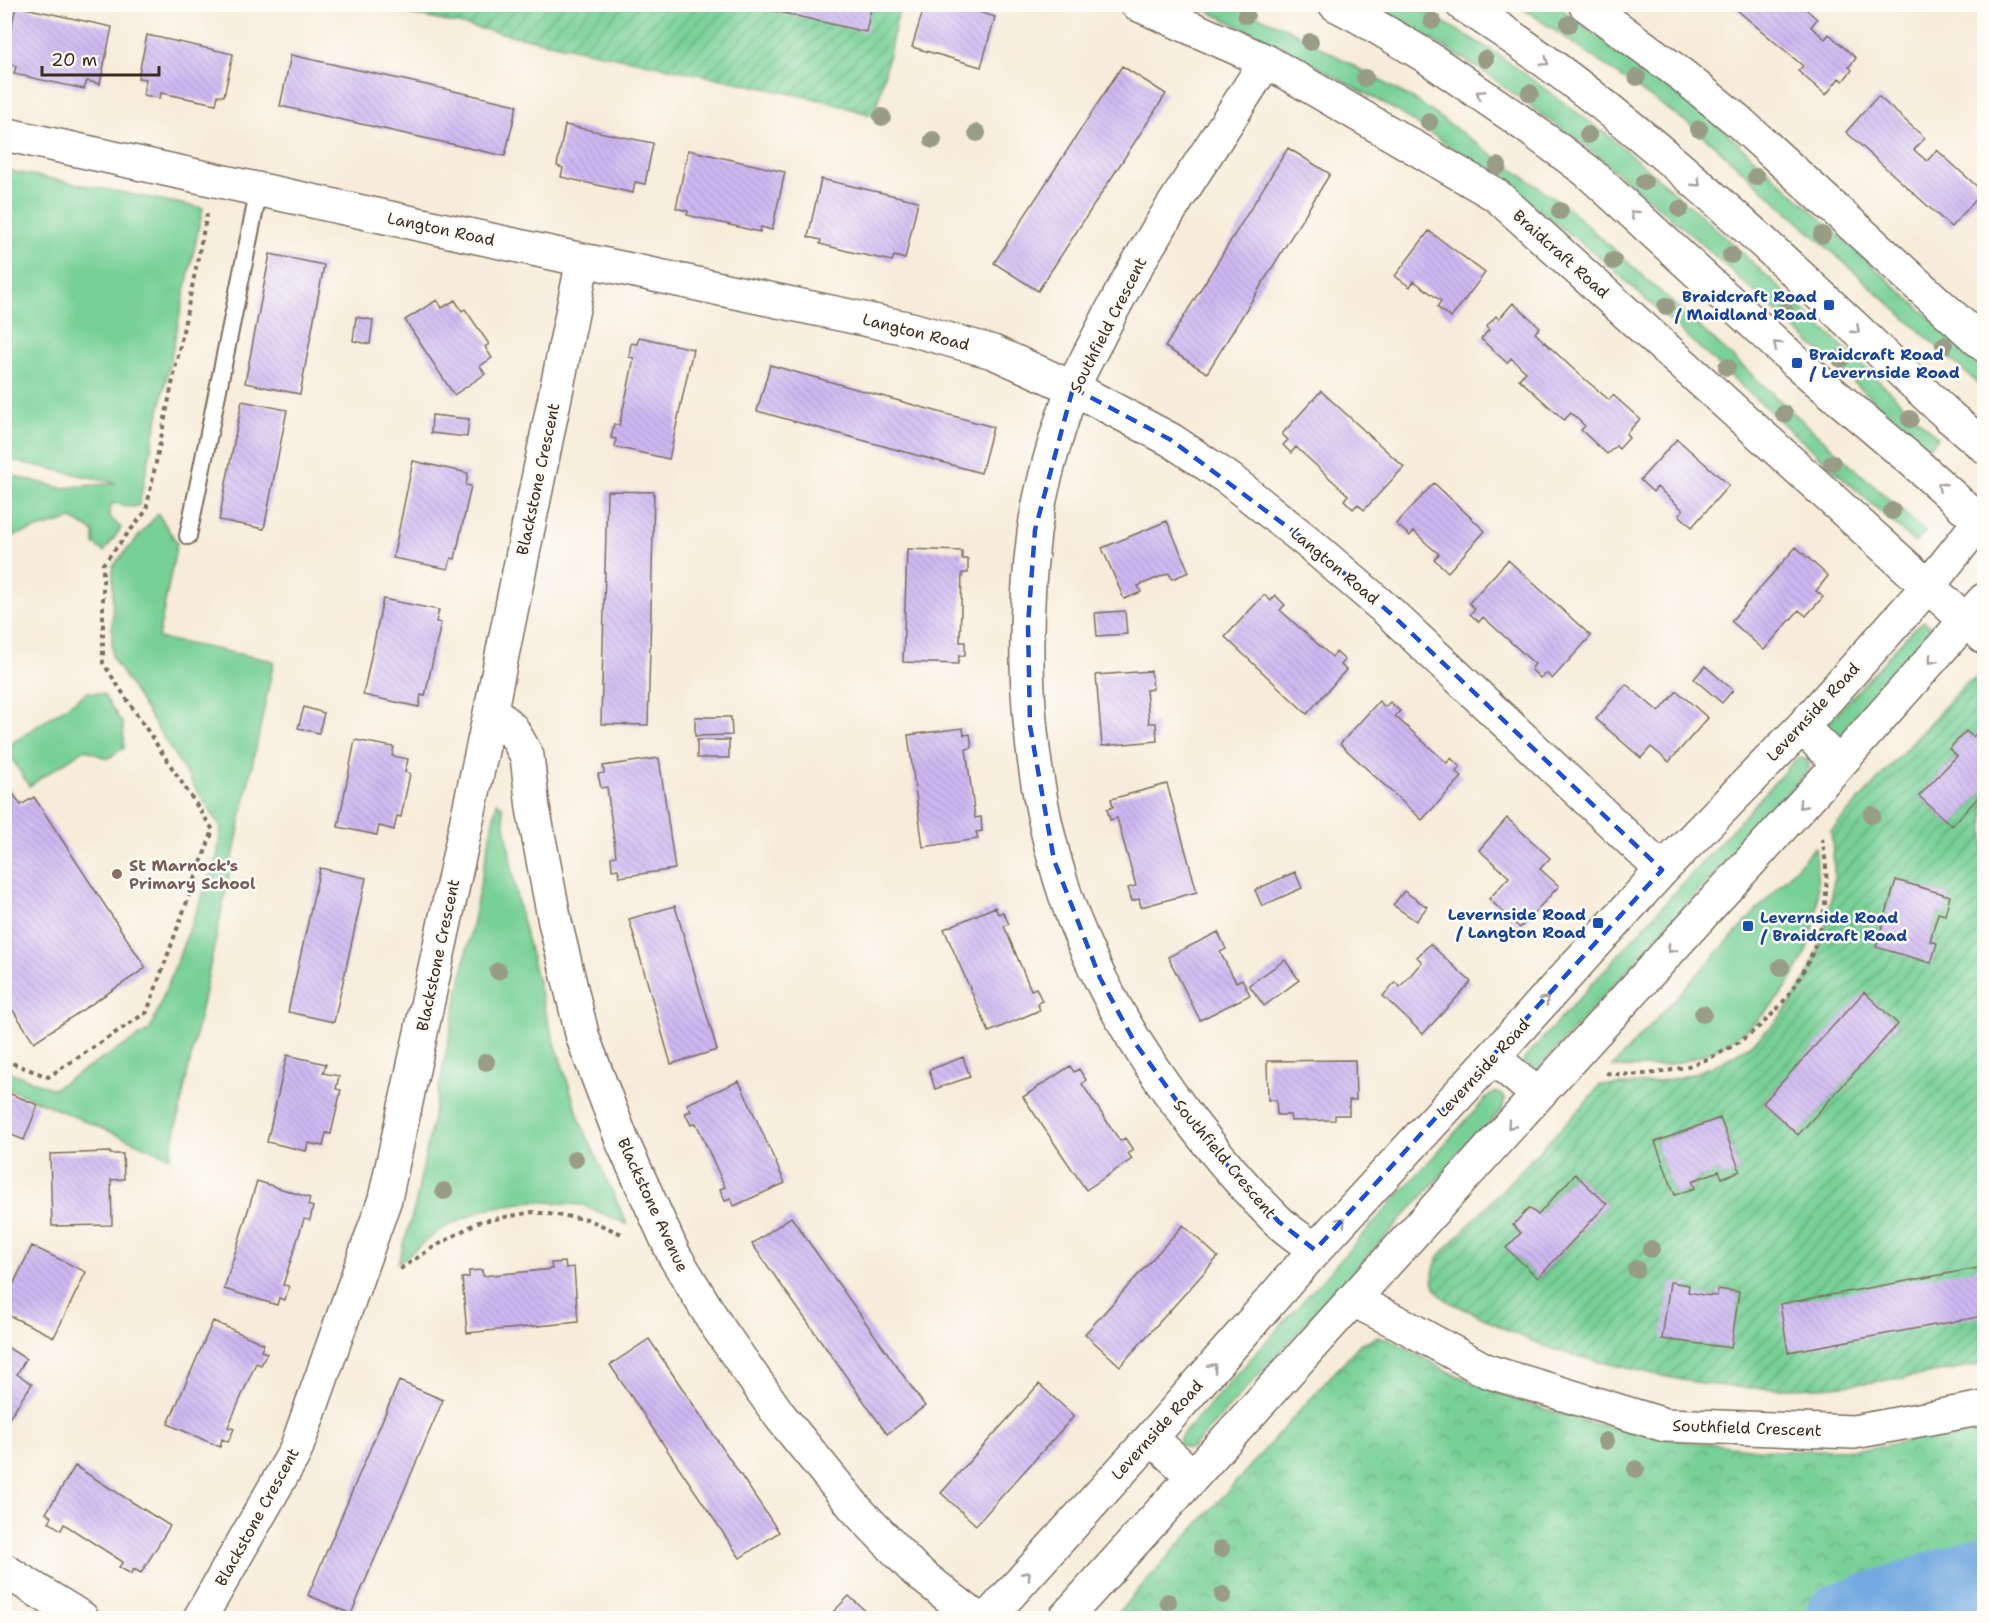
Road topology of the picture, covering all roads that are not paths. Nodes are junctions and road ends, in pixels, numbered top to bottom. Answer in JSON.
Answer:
{"nodes":[{"id":1,"x":1137,"y":4,"type":"edge"},
{"id":2,"x":1335,"y":4,"type":"edge"},
{"id":3,"x":1462,"y":4,"type":"edge"},
{"id":4,"x":1585,"y":4,"type":"edge"},
{"id":5,"x":1266,"y":61,"type":"junction"},
{"id":6,"x":4,"y":134,"type":"edge"},
{"id":7,"x":259,"y":189,"type":"junction"},
{"id":8,"x":583,"y":260,"type":"junction"},
{"id":9,"x":1984,"y":345,"type":"edge"},
{"id":10,"x":1073,"y":388,"type":"junction"},
{"id":11,"x":1984,"y":446,"type":"edge"},
{"id":12,"x":1983,"y":520,"type":"edge"},
{"id":13,"x":188,"y":536,"type":"dead end"},
{"id":14,"x":1929,"y":585,"type":"junction"},
{"id":15,"x":1979,"y":620,"type":"edge"},
{"id":16,"x":490,"y":709,"type":"junction"},
{"id":17,"x":1802,"y":727,"type":"junction"},
{"id":18,"x":1839,"y":764,"type":"junction"},
{"id":19,"x":1662,"y":870,"type":"junction"},
{"id":20,"x":1493,"y":1057,"type":"junction"},
{"id":21,"x":1538,"y":1095,"type":"junction"},
{"id":22,"x":1315,"y":1250,"type":"junction"},
{"id":23,"x":1353,"y":1300,"type":"junction"},
{"id":24,"x":1984,"y":1408,"type":"edge"},
{"id":25,"x":1151,"y":1438,"type":"junction"},
{"id":26,"x":1193,"y":1476,"type":"junction"},
{"id":27,"x":4,"y":1570,"type":"edge"},
{"id":28,"x":82,"y":1618,"type":"edge"},
{"id":29,"x":200,"y":1618,"type":"edge"},
{"id":30,"x":976,"y":1618,"type":"edge"},
{"id":31,"x":988,"y":1618,"type":"edge"},
{"id":32,"x":1065,"y":1618,"type":"edge"}],
"edges":[{"from":1,"to":5,"type":"street","name":"Braidcraft Road"},
{"from":12,"to":2,"type":"street","one_way":true},
{"from":3,"to":11,"type":"street","one_way":true},
{"from":4,"to":9,"type":"street"},
{"from":5,"to":10,"type":"street","name":"Southfield Crescent"},
{"from":5,"to":14,"type":"street","name":"Braidcraft Road"},
{"from":6,"to":7,"type":"street","name":"Langton Road"},
{"from":7,"to":8,"type":"street","name":"Langton Road"},
{"from":7,"to":13,"type":"lane"},
{"from":8,"to":10,"type":"street","name":"Langton Road"},
{"from":8,"to":16,"type":"street","name":"Blackstone Crescent"},
{"from":10,"to":19,"type":"street","name":"Langton Road"},
{"from":10,"to":22,"type":"street","name":"Southfield Crescent"},
{"from":12,"to":14,"type":"street","name":"Levernside Road"},
{"from":14,"to":15,"type":"street"},
{"from":14,"to":17,"type":"street","name":"Levernside Road"},
{"from":15,"to":18,"type":"street","one_way":true},
{"from":16,"to":29,"type":"street","name":"Blackstone Crescent"},
{"from":16,"to":30,"type":"street","name":"Blackstone Avenue"},
{"from":17,"to":18,"type":"street"},
{"from":17,"to":19,"type":"street","name":"Levernside Road"},
{"from":18,"to":21,"type":"street","one_way":true},
{"from":20,"to":19,"type":"street","name":"Levernside Road","one_way":true},
{"from":20,"to":21,"type":"street"},
{"from":22,"to":20,"type":"street","name":"Levernside Road","one_way":true},
{"from":21,"to":23,"type":"street","one_way":true},
{"from":25,"to":22,"type":"street","name":"Levernside Road","one_way":true},
{"from":23,"to":24,"type":"street","name":"Southfield Crescent"},
{"from":23,"to":26,"type":"street"},
{"from":25,"to":26,"type":"street"},
{"from":31,"to":25,"type":"street","name":"Levernside Road","one_way":true},
{"from":26,"to":32,"type":"street"},
{"from":27,"to":28,"type":"street"}]}
